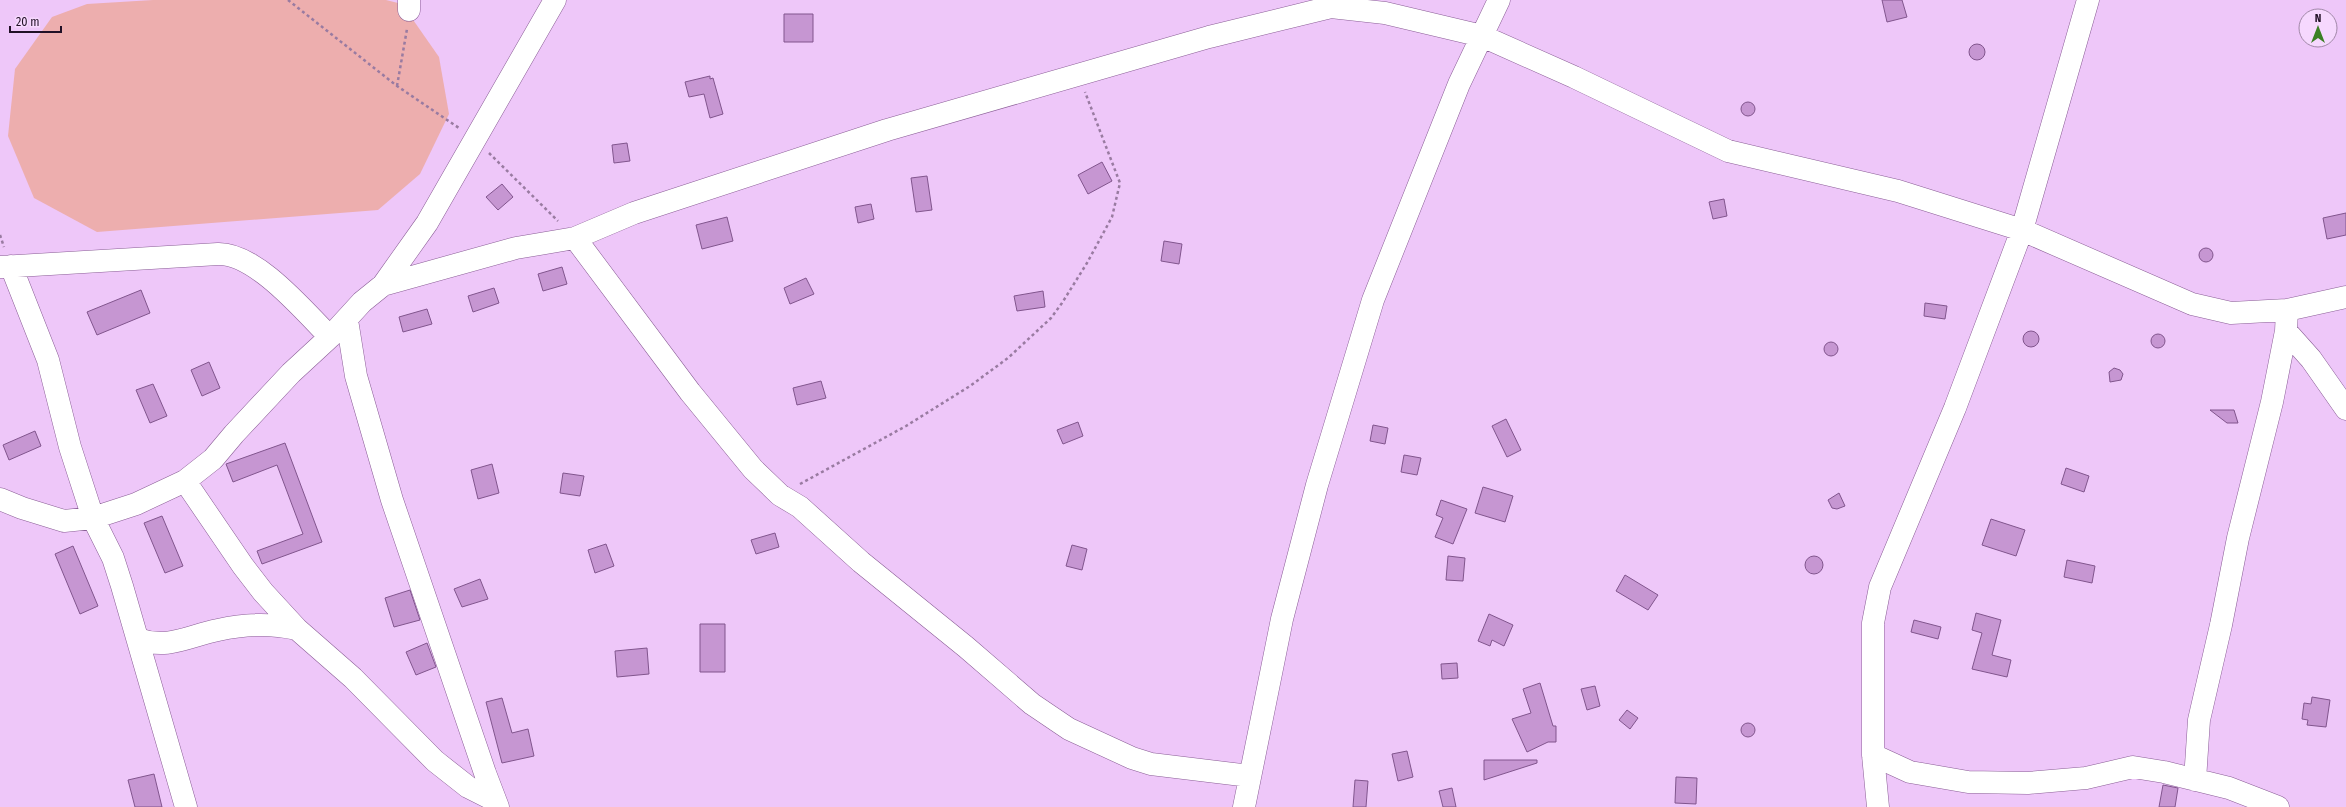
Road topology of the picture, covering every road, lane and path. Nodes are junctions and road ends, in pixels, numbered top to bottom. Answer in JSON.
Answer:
{"nodes":[{"id":1,"x":288,"y":0,"type":"edge"},
{"id":2,"x":554,"y":0,"type":"edge"},
{"id":3,"x":1499,"y":0,"type":"edge"},
{"id":4,"x":2088,"y":0,"type":"edge"},
{"id":5,"x":1324,"y":4,"type":"edge"},
{"id":6,"x":409,"y":5,"type":"edge"},
{"id":7,"x":1383,"y":6,"type":"edge"},
{"id":8,"x":1482,"y":36,"type":"junction"},
{"id":9,"x":1080,"y":75,"type":"junction"},
{"id":10,"x":397,"y":86,"type":"junction"},
{"id":11,"x":475,"y":139,"type":"junction"},
{"id":12,"x":2022,"y":230,"type":"junction"},
{"id":13,"x":575,"y":238,"type":"junction"},
{"id":14,"x":6,"y":267,"type":"edge"},
{"id":15,"x":383,"y":285,"type":"junction"},
{"id":16,"x":2346,"y":297,"type":"edge"},
{"id":17,"x":347,"y":320,"type":"junction"},
{"id":18,"x":2286,"y":321,"type":"junction"},
{"id":19,"x":330,"y":337,"type":"junction"},
{"id":20,"x":2346,"y":408,"type":"edge"},
{"id":21,"x":185,"y":481,"type":"junction"},
{"id":22,"x":780,"y":495,"type":"junction"},
{"id":23,"x":0,"y":499,"type":"edge"},
{"id":24,"x":93,"y":518,"type":"junction"},
{"id":25,"x":297,"y":628,"type":"junction"},
{"id":26,"x":138,"y":639,"type":"junction"},
{"id":27,"x":1873,"y":755,"type":"junction"},
{"id":28,"x":1250,"y":776,"type":"junction"},
{"id":29,"x":2195,"y":780,"type":"junction"},
{"id":30,"x":496,"y":804,"type":"edge"},
{"id":31,"x":186,"y":807,"type":"edge"},
{"id":32,"x":1244,"y":807,"type":"edge"},
{"id":33,"x":1878,"y":807,"type":"edge"},
{"id":34,"x":2278,"y":807,"type":"edge"}],
"edges":[{"from":1,"to":10,"type":"path"},
{"from":2,"to":11,"type":"street"},
{"from":3,"to":8,"type":"street"},
{"from":4,"to":12,"type":"street"},
{"from":5,"to":7,"type":"street"},
{"from":5,"to":9,"type":"street"},
{"from":6,"to":10,"type":"path"},
{"from":7,"to":8,"type":"street"},
{"from":8,"to":12,"type":"street"},
{"from":8,"to":28,"type":"street"},
{"from":9,"to":13,"type":"street"},
{"from":9,"to":22,"type":"path"},
{"from":10,"to":11,"type":"path"},
{"from":11,"to":13,"type":"path"},
{"from":11,"to":15,"type":"street"},
{"from":12,"to":18,"type":"street"},
{"from":12,"to":27,"type":"street"},
{"from":13,"to":15,"type":"street"},
{"from":13,"to":22,"type":"street"},
{"from":14,"to":19,"type":"street"},
{"from":14,"to":24,"type":"street"},
{"from":15,"to":17,"type":"street"},
{"from":16,"to":18,"type":"street"},
{"from":17,"to":19,"type":"street"},
{"from":17,"to":30,"type":"street"},
{"from":18,"to":20,"type":"street"},
{"from":18,"to":29,"type":"street"},
{"from":19,"to":21,"type":"street"},
{"from":21,"to":24,"type":"street"},
{"from":21,"to":25,"type":"street"},
{"from":22,"to":28,"type":"street"},
{"from":23,"to":24,"type":"street"},
{"from":24,"to":26,"type":"street"},
{"from":25,"to":26,"type":"street"},
{"from":25,"to":30,"type":"street"},
{"from":26,"to":31,"type":"street"},
{"from":27,"to":29,"type":"street"},
{"from":27,"to":33,"type":"street"},
{"from":28,"to":32,"type":"street"},
{"from":29,"to":34,"type":"street"}]}
